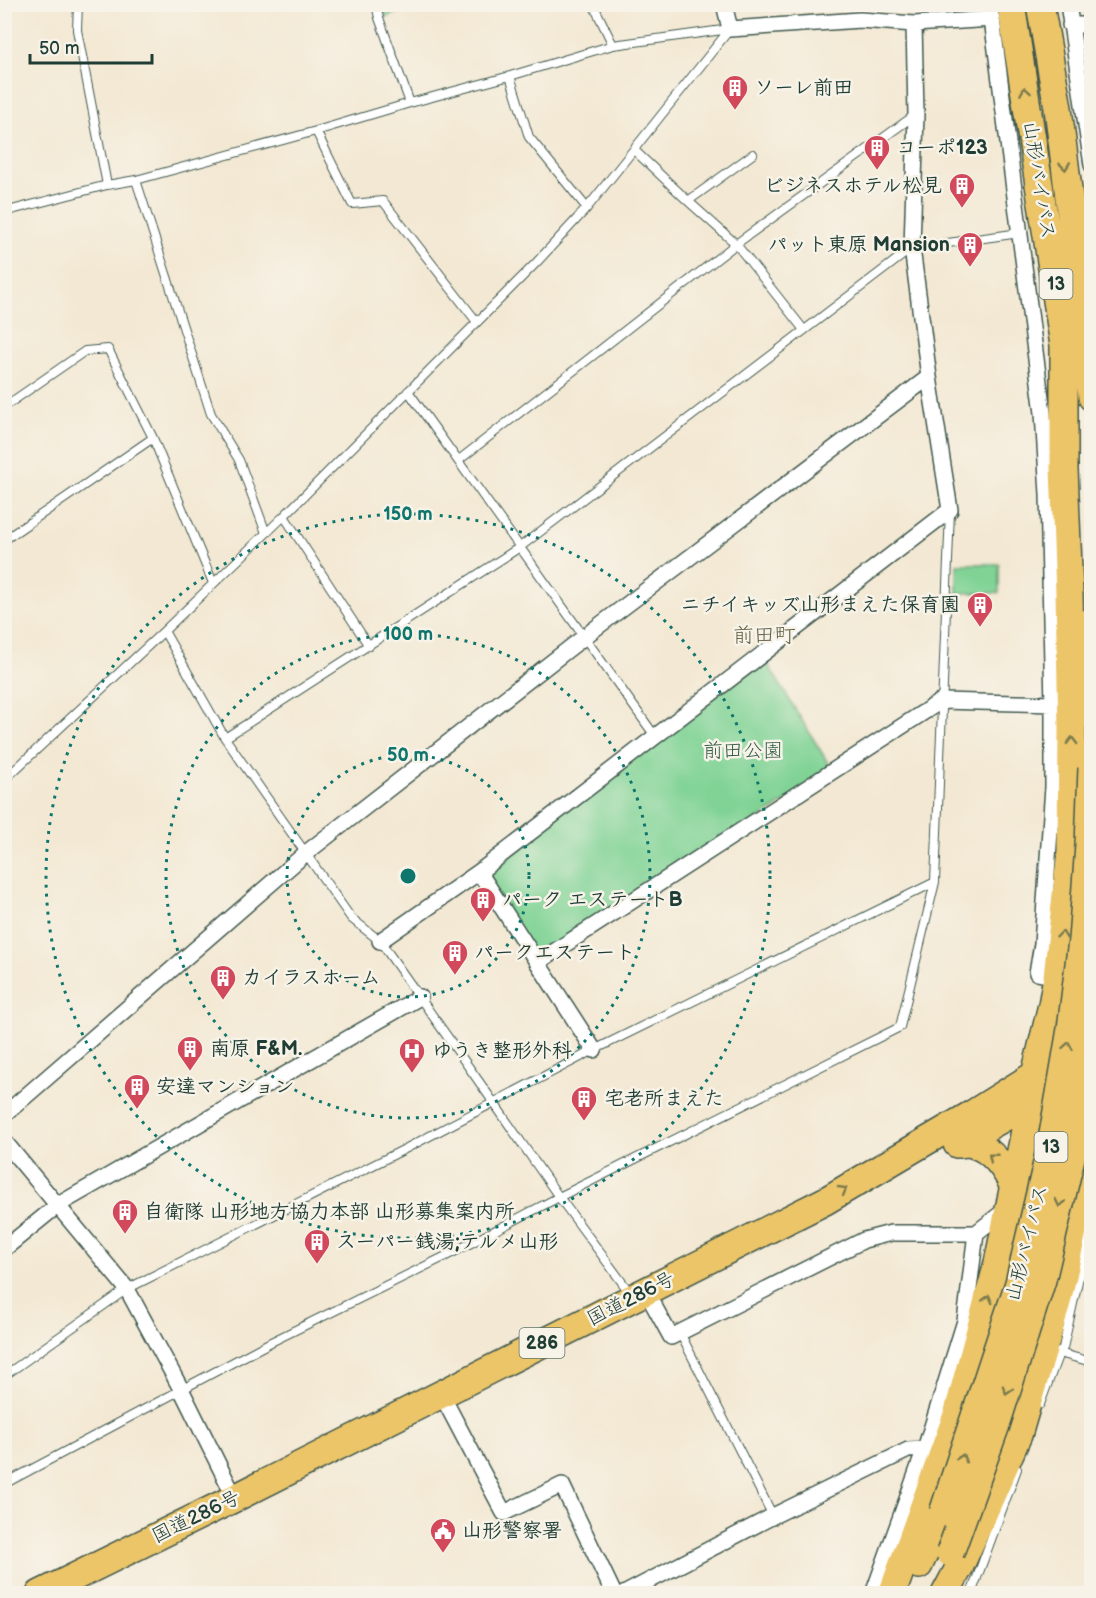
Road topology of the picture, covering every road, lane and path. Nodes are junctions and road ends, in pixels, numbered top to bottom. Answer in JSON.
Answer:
{"nodes":[{"id":1,"x":78,"y":4,"type":"edge"},
{"id":2,"x":376,"y":4,"type":"edge"},
{"id":3,"x":593,"y":4,"type":"edge"},
{"id":4,"x":724,"y":4,"type":"edge"},
{"id":5,"x":857,"y":4,"type":"edge"},
{"id":6,"x":1040,"y":4,"type":"edge"},
{"id":7,"x":1068,"y":4,"type":"edge"},
{"id":8,"x":997,"y":9,"type":"edge"},
{"id":9,"x":860,"y":20,"type":"junction"},
{"id":10,"x":914,"y":24,"type":"junction"},
{"id":11,"x":1070,"y":25,"type":"junction"},
{"id":12,"x":1092,"y":25,"type":"edge"},
{"id":13,"x":730,"y":29,"type":"junction"},
{"id":14,"x":613,"y":45,"type":"junction"},
{"id":15,"x":510,"y":76,"type":"junction"},
{"id":16,"x":410,"y":103,"type":"junction"},
{"id":17,"x":916,"y":114,"type":"junction"},
{"id":18,"x":316,"y":131,"type":"junction"},
{"id":19,"x":634,"y":150,"type":"junction"},
{"id":20,"x":753,"y":154,"type":"dead end"},
{"id":21,"x":1092,"y":165,"type":"edge"},
{"id":22,"x":136,"y":180,"type":"junction"},
{"id":23,"x":107,"y":185,"type":"junction"},
{"id":24,"x":688,"y":201,"type":"junction"},
{"id":25,"x":587,"y":208,"type":"junction"},
{"id":26,"x":4,"y":212,"type":"edge"},
{"id":27,"x":1020,"y":233,"type":"junction"},
{"id":28,"x":736,"y":244,"type":"junction"},
{"id":29,"x":912,"y":248,"type":"junction"},
{"id":30,"x":477,"y":322,"type":"junction"},
{"id":31,"x":1074,"y":327,"type":"junction"},
{"id":32,"x":804,"y":330,"type":"junction"},
{"id":33,"x":1092,"y":353,"type":"edge"},
{"id":34,"x":929,"y":377,"type":"junction"},
{"id":35,"x":408,"y":391,"type":"junction"},
{"id":36,"x":1092,"y":397,"type":"edge"},
{"id":37,"x":4,"y":407,"type":"edge"},
{"id":38,"x":153,"y":438,"type":"junction"},
{"id":39,"x":459,"y":460,"type":"junction"},
{"id":40,"x":950,"y":510,"type":"junction"},
{"id":41,"x":284,"y":516,"type":"junction"},
{"id":42,"x":266,"y":533,"type":"junction"},
{"id":43,"x":4,"y":540,"type":"edge"},
{"id":44,"x":520,"y":548,"type":"junction"},
{"id":45,"x":213,"y":583,"type":"junction"},
{"id":46,"x":165,"y":631,"type":"junction"},
{"id":47,"x":584,"y":637,"type":"junction"},
{"id":48,"x":369,"y":646,"type":"junction"},
{"id":49,"x":941,"y":700,"type":"junction"},
{"id":50,"x":1053,"y":704,"type":"junction"},
{"id":51,"x":1092,"y":715,"type":"edge"},
{"id":52,"x":655,"y":736,"type":"junction"},
{"id":53,"x":225,"y":738,"type":"junction"},
{"id":54,"x":1092,"y":768,"type":"edge"},
{"id":55,"x":4,"y":780,"type":"edge"},
{"id":56,"x":306,"y":853,"type":"junction"},
{"id":57,"x":479,"y":872,"type":"junction"},
{"id":58,"x":935,"y":882,"type":"junction"},
{"id":59,"x":380,"y":941,"type":"junction"},
{"id":60,"x":538,"y":963,"type":"junction"},
{"id":61,"x":1057,"y":977,"type":"junction"},
{"id":62,"x":420,"y":997,"type":"junction"},
{"id":63,"x":1092,"y":1021,"type":"edge"},
{"id":64,"x":594,"y":1050,"type":"junction"},
{"id":65,"x":1040,"y":1084,"type":"junction"},
{"id":66,"x":495,"y":1103,"type":"junction"},
{"id":67,"x":4,"y":1115,"type":"edge"},
{"id":68,"x":4,"y":1141,"type":"edge"},
{"id":69,"x":958,"y":1144,"type":"junction"},
{"id":70,"x":1092,"y":1147,"type":"edge"},
{"id":71,"x":559,"y":1197,"type":"junction"},
{"id":72,"x":1012,"y":1198,"type":"junction"},
{"id":73,"x":58,"y":1205,"type":"junction"},
{"id":74,"x":1092,"y":1219,"type":"edge"},
{"id":75,"x":976,"y":1233,"type":"junction"},
{"id":76,"x":4,"y":1249,"type":"edge"},
{"id":77,"x":127,"y":1289,"type":"junction"},
{"id":78,"x":643,"y":1301,"type":"junction"},
{"id":79,"x":680,"y":1333,"type":"junction"},
{"id":80,"x":1059,"y":1353,"type":"junction"},
{"id":81,"x":1091,"y":1360,"type":"edge"},
{"id":82,"x":4,"y":1376,"type":"edge"},
{"id":83,"x":181,"y":1389,"type":"junction"},
{"id":84,"x":447,"y":1405,"type":"junction"},
{"id":85,"x":1039,"y":1409,"type":"dead end"},
{"id":86,"x":925,"y":1449,"type":"junction"},
{"id":87,"x":1019,"y":1464,"type":"dead end"},
{"id":88,"x":4,"y":1484,"type":"edge"},
{"id":89,"x":235,"y":1498,"type":"junction"},
{"id":90,"x":773,"y":1516,"type":"junction"},
{"id":91,"x":40,"y":1593,"type":"edge"},
{"id":92,"x":70,"y":1593,"type":"edge"},
{"id":93,"x":614,"y":1593,"type":"edge"},
{"id":94,"x":624,"y":1593,"type":"edge"},
{"id":95,"x":873,"y":1593,"type":"edge"},
{"id":96,"x":892,"y":1593,"type":"edge"},
{"id":97,"x":906,"y":1593,"type":"edge"},
{"id":98,"x":932,"y":1593,"type":"edge"},
{"id":99,"x":945,"y":1593,"type":"edge"},
{"id":100,"x":971,"y":1593,"type":"edge"}],
"edges":[{"from":1,"to":23,"type":"lane"},
{"from":2,"to":16,"type":"lane"},
{"from":3,"to":14,"type":"lane"},
{"from":4,"to":13,"type":"street"},
{"from":5,"to":9,"type":"street"},
{"from":6,"to":31,"type":"highway","name":"山形バイパス","number":"13","one_way":true},
{"from":7,"to":11,"type":"street"},
{"from":8,"to":10,"type":"street"},
{"from":8,"to":27,"type":"street"},
{"from":31,"to":8,"type":"highway","name":"山形バイパス","number":"13","one_way":true},
{"from":9,"to":10,"type":"street"},
{"from":9,"to":13,"type":"street"},
{"from":10,"to":17,"type":"street"},
{"from":11,"to":12,"type":"street"},
{"from":11,"to":21,"type":"street"},
{"from":13,"to":14,"type":"lane"},
{"from":13,"to":19,"type":"lane"},
{"from":14,"to":15,"type":"lane"},
{"from":15,"to":16,"type":"lane"},
{"from":15,"to":25,"type":"lane"},
{"from":16,"to":18,"type":"lane"},
{"from":17,"to":28,"type":"lane"},
{"from":17,"to":29,"type":"street"},
{"from":18,"to":22,"type":"lane"},
{"from":18,"to":30,"type":"lane"},
{"from":19,"to":24,"type":"lane"},
{"from":19,"to":25,"type":"lane"},
{"from":20,"to":24,"type":"lane"},
{"from":22,"to":23,"type":"lane"},
{"from":22,"to":42,"type":"lane"},
{"from":23,"to":26,"type":"lane"},
{"from":24,"to":28,"type":"lane"},
{"from":25,"to":30,"type":"lane"},
{"from":27,"to":29,"type":"lane"},
{"from":27,"to":50,"type":"street"},
{"from":28,"to":32,"type":"lane"},
{"from":28,"to":39,"type":"lane"},
{"from":29,"to":32,"type":"lane"},
{"from":29,"to":34,"type":"street"},
{"from":30,"to":35,"type":"lane"},
{"from":31,"to":33,"type":"highway"},
{"from":31,"to":36,"type":"highway","name":"山形バイパス","number":"13"},
{"from":31,"to":51,"type":"highway","name":"山形バイパス","number":"13"},
{"from":61,"to":31,"type":"highway","one_way":true},
{"from":32,"to":44,"type":"lane"},
{"from":34,"to":40,"type":"street"},
{"from":34,"to":47,"type":"street"},
{"from":35,"to":39,"type":"lane"},
{"from":35,"to":41,"type":"lane"},
{"from":37,"to":38,"type":"lane"},
{"from":38,"to":43,"type":"lane"},
{"from":38,"to":45,"type":"lane"},
{"from":39,"to":44,"type":"lane"},
{"from":40,"to":49,"type":"lane"},
{"from":40,"to":52,"type":"street"},
{"from":41,"to":42,"type":"lane"},
{"from":41,"to":48,"type":"lane"},
{"from":42,"to":45,"type":"lane"},
{"from":44,"to":47,"type":"lane"},
{"from":44,"to":48,"type":"lane"},
{"from":45,"to":46,"type":"lane"},
{"from":46,"to":53,"type":"lane"},
{"from":46,"to":55,"type":"lane"},
{"from":47,"to":52,"type":"lane"},
{"from":47,"to":56,"type":"street"},
{"from":48,"to":53,"type":"lane"},
{"from":49,"to":50,"type":"street"},
{"from":49,"to":58,"type":"lane"},
{"from":49,"to":60,"type":"street"},
{"from":50,"to":61,"type":"street"},
{"from":52,"to":57,"type":"street"},
{"from":53,"to":56,"type":"lane"},
{"from":97,"to":54,"type":"highway","name":"山形バイパス","number":"13","one_way":true,"bridge":true},
{"from":56,"to":59,"type":"lane"},
{"from":56,"to":67,"type":"street"},
{"from":57,"to":59,"type":"street"},
{"from":57,"to":60,"type":"street"},
{"from":58,"to":64,"type":"lane"},
{"from":58,"to":71,"type":"lane"},
{"from":59,"to":62,"type":"lane"},
{"from":60,"to":64,"type":"street"},
{"from":61,"to":65,"type":"highway"},
{"from":62,"to":66,"type":"lane"},
{"from":62,"to":73,"type":"street"},
{"from":63,"to":98,"type":"highway","name":"山形バイパス","number":"13","one_way":true,"bridge":true},
{"from":64,"to":66,"type":"lane"},
{"from":65,"to":69,"type":"highway","name":"国道286号","number":"286"},
{"from":65,"to":72,"type":"highway"},
{"from":78,"to":65,"type":"highway","name":"国道286号","number":"286","one_way":true},
{"from":66,"to":71,"type":"lane"},
{"from":66,"to":77,"type":"lane"},
{"from":68,"to":73,"type":"street"},
{"from":72,"to":69,"type":"highway","one_way":true},
{"from":69,"to":78,"type":"highway","name":"国道286号","number":"286"},
{"from":70,"to":99,"type":"highway"},
{"from":71,"to":78,"type":"lane"},
{"from":71,"to":83,"type":"lane"},
{"from":72,"to":75,"type":"street"},
{"from":96,"to":72,"type":"highway","one_way":true},
{"from":73,"to":76,"type":"street"},
{"from":73,"to":77,"type":"street"},
{"from":74,"to":80,"type":"lane"},
{"from":75,"to":79,"type":"street"},
{"from":75,"to":86,"type":"street"},
{"from":77,"to":82,"type":"lane"},
{"from":77,"to":83,"type":"street"},
{"from":78,"to":79,"type":"street"},
{"from":78,"to":84,"type":"highway","name":"国道286号","number":"286"},
{"from":78,"to":89,"type":"highway","name":"国道286号","number":"286"},
{"from":79,"to":90,"type":"lane"},
{"from":80,"to":81,"type":"lane"},
{"from":80,"to":85,"type":"lane"},
{"from":83,"to":88,"type":"lane"},
{"from":83,"to":89,"type":"street"},
{"from":84,"to":92,"type":"highway","name":"国道286号","number":"286"},
{"from":84,"to":93,"type":"street"},
{"from":86,"to":90,"type":"street"},
{"from":86,"to":95,"type":"street"},
{"from":87,"to":100,"type":"lane"},
{"from":89,"to":91,"type":"highway","name":"国道286号","number":"286"},
{"from":90,"to":94,"type":"street"}]}
